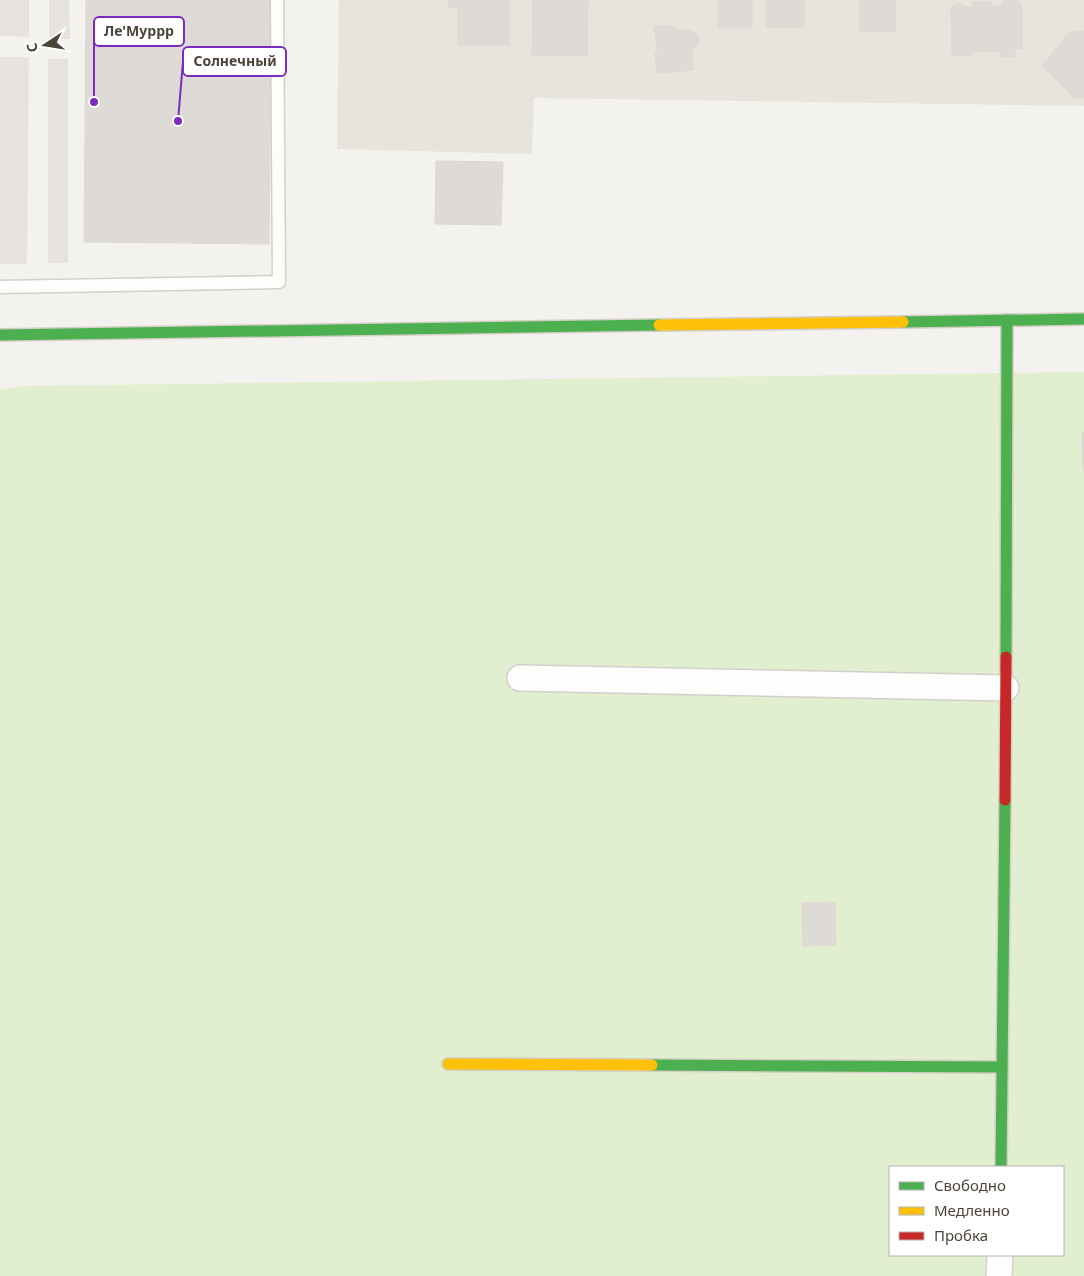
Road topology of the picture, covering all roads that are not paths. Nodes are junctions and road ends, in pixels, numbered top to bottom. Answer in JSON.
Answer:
{"nodes":[{"id":1,"x":277,"y":0,"type":"edge"},
{"id":2,"x":0,"y":286,"type":"edge"},
{"id":3,"x":1084,"y":319,"type":"edge"},
{"id":4,"x":1007,"y":320,"type":"junction"},
{"id":5,"x":0,"y":334,"type":"edge"},
{"id":6,"x":520,"y":678,"type":"dead end"},
{"id":7,"x":1006,"y":688,"type":"junction"},
{"id":8,"x":448,"y":1064,"type":"dead end"},
{"id":9,"x":1002,"y":1067,"type":"junction"},
{"id":10,"x":1001,"y":1166,"type":"edge"},
{"id":11,"x":1000,"y":1256,"type":"edge"},
{"id":12,"x":999,"y":1276,"type":"edge"}],
"edges":[{"from":1,"to":2,"type":"lane"},
{"from":3,"to":4,"type":"street"},
{"from":4,"to":5,"type":"street"},
{"from":4,"to":7,"type":"street"},
{"from":6,"to":7,"type":"street"},
{"from":7,"to":9,"type":"street"},
{"from":8,"to":9,"type":"street"},
{"from":9,"to":10,"type":"street"},
{"from":11,"to":12,"type":"street"}]}
